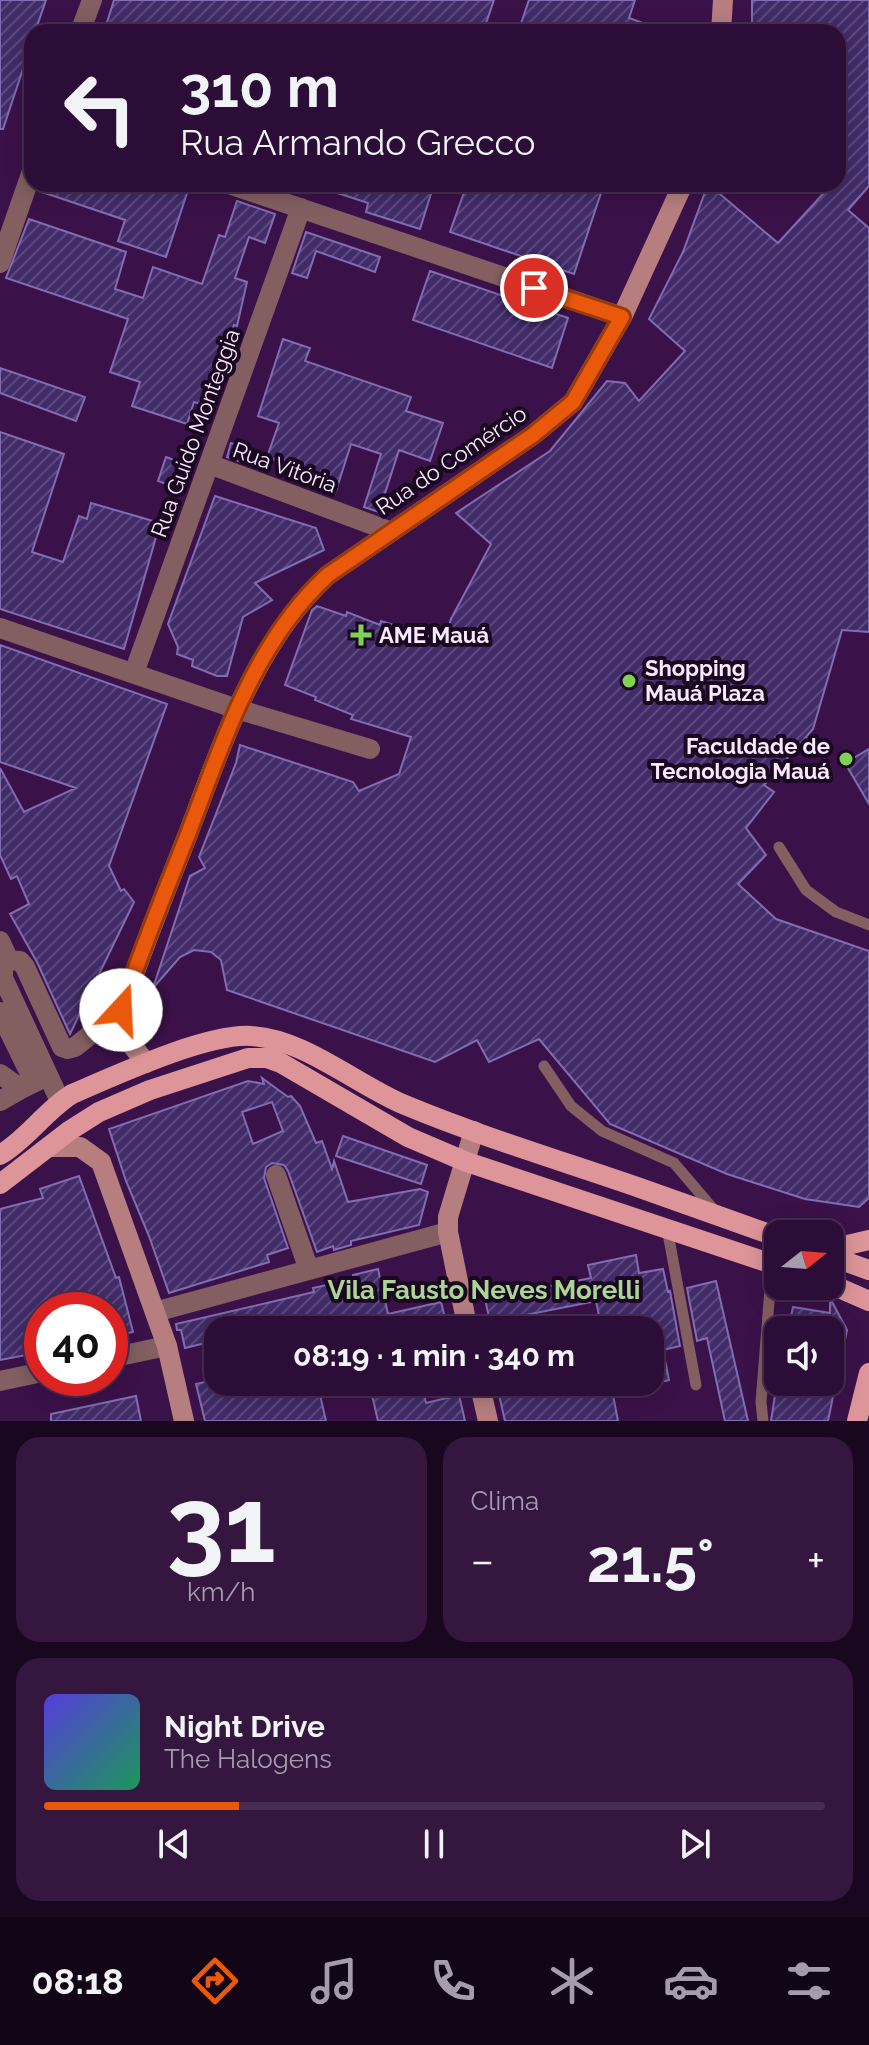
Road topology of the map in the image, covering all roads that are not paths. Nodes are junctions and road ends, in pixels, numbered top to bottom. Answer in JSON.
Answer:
{"nodes":[{"id":1,"x":92,"y":0,"type":"edge"},
{"id":2,"x":723,"y":0,"type":"edge"},
{"id":3,"x":83,"y":24,"type":"edge"},
{"id":4,"x":722,"y":24,"type":"edge"},
{"id":5,"x":25,"y":192,"type":"edge"},
{"id":6,"x":253,"y":192,"type":"edge"},
{"id":7,"x":679,"y":192,"type":"edge"},
{"id":8,"x":301,"y":208,"type":"junction"},
{"id":9,"x":0,"y":263,"type":"edge"},
{"id":10,"x":622,"y":317,"type":"junction"},
{"id":11,"x":209,"y":464,"type":"junction"},
{"id":12,"x":389,"y":531,"type":"junction"},
{"id":13,"x":0,"y":628,"type":"edge"},
{"id":14,"x":134,"y":673,"type":"junction"},
{"id":15,"x":237,"y":709,"type":"junction"},
{"id":16,"x":370,"y":749,"type":"dead end"},
{"id":17,"x":779,"y":847,"type":"dead end"},
{"id":18,"x":869,"y":925,"type":"edge"},
{"id":19,"x":3,"y":949,"type":"edge"},
{"id":20,"x":121,"y":1010,"type":"junction"},
{"id":21,"x":0,"y":1012,"type":"edge"},
{"id":22,"x":146,"y":1063,"type":"junction"},
{"id":23,"x":544,"y":1066,"type":"dead end"},
{"id":24,"x":0,"y":1074,"type":"edge"},
{"id":25,"x":34,"y":1082,"type":"junction"},
{"id":26,"x":0,"y":1101,"type":"edge"},
{"id":27,"x":60,"y":1101,"type":"junction"},
{"id":28,"x":474,"y":1131,"type":"junction"},
{"id":29,"x":51,"y":1147,"type":"junction"},
{"id":30,"x":0,"y":1155,"type":"edge"},
{"id":31,"x":464,"y":1161,"type":"junction"},
{"id":32,"x":276,"y":1175,"type":"dead end"},
{"id":33,"x":0,"y":1184,"type":"edge"},
{"id":34,"x":594,"y":1203,"type":"junction"},
{"id":35,"x":721,"y":1217,"type":"junction"},
{"id":36,"x":667,"y":1228,"type":"junction"},
{"id":37,"x":448,"y":1232,"type":"junction"},
{"id":38,"x":764,"y":1232,"type":"edge"},
{"id":39,"x":869,"y":1240,"type":"edge"},
{"id":40,"x":844,"y":1246,"type":"edge"},
{"id":41,"x":764,"y":1261,"type":"edge"},
{"id":42,"x":844,"y":1261,"type":"edge"},
{"id":43,"x":309,"y":1270,"type":"junction"},
{"id":44,"x":869,"y":1270,"type":"edge"},
{"id":45,"x":844,"y":1290,"type":"edge"},
{"id":46,"x":771,"y":1300,"type":"edge"},
{"id":47,"x":869,"y":1301,"type":"edge"},
{"id":48,"x":155,"y":1312,"type":"junction"},
{"id":49,"x":465,"y":1316,"type":"edge"},
{"id":50,"x":167,"y":1346,"type":"junction"},
{"id":51,"x":128,"y":1354,"type":"edge"},
{"id":52,"x":869,"y":1373,"type":"edge"},
{"id":53,"x":24,"y":1376,"type":"edge"},
{"id":54,"x":0,"y":1381,"type":"edge"},
{"id":55,"x":696,"y":1385,"type":"dead end"},
{"id":56,"x":482,"y":1396,"type":"edge"},
{"id":57,"x":184,"y":1421,"type":"edge"},
{"id":58,"x":488,"y":1421,"type":"edge"},
{"id":59,"x":763,"y":1421,"type":"edge"},
{"id":60,"x":857,"y":1421,"type":"edge"}],
"edges":[{"from":1,"to":3,"type":"street"},
{"from":2,"to":4,"type":"street"},
{"from":5,"to":9,"type":"street"},
{"from":6,"to":8,"type":"street"},
{"from":7,"to":10,"type":"street","name":"Rua do Comércio"},
{"from":8,"to":10,"type":"street"},
{"from":8,"to":11,"type":"street","name":"Rua Guido Monteggia"},
{"from":10,"to":12,"type":"street","name":"Rua do Comércio"},
{"from":11,"to":12,"type":"street","name":"Rua Vitória"},
{"from":11,"to":14,"type":"street","name":"Rua Guido Monteggia"},
{"from":12,"to":15,"type":"street","name":"Rua do Comércio"},
{"from":13,"to":14,"type":"street"},
{"from":14,"to":15,"type":"street"},
{"from":15,"to":16,"type":"street"},
{"from":15,"to":20,"type":"street","name":"Rua do Comércio"},
{"from":17,"to":18,"type":"lane"},
{"from":19,"to":20,"type":"street"},
{"from":19,"to":25,"type":"street"},
{"from":20,"to":22,"type":"street"},
{"from":21,"to":25,"type":"street"},
{"from":22,"to":27,"type":"main road"},
{"from":22,"to":28,"type":"main road"},
{"from":23,"to":35,"type":"lane"},
{"from":24,"to":25,"type":"street"},
{"from":25,"to":26,"type":"street"},
{"from":25,"to":27,"type":"street"},
{"from":27,"to":30,"type":"main road"},
{"from":28,"to":31,"type":"street"},
{"from":28,"to":35,"type":"main road"},
{"from":29,"to":31,"type":"main road"},
{"from":29,"to":33,"type":"main road"},
{"from":29,"to":48,"type":"street"},
{"from":31,"to":34,"type":"main road"},
{"from":31,"to":37,"type":"street"},
{"from":32,"to":43,"type":"street"},
{"from":34,"to":35,"type":"main road"},
{"from":34,"to":36,"type":"main road"},
{"from":35,"to":38,"type":"main road"},
{"from":36,"to":41,"type":"main road"},
{"from":36,"to":55,"type":"lane"},
{"from":37,"to":43,"type":"street"},
{"from":37,"to":49,"type":"street"},
{"from":39,"to":40,"type":"main road"},
{"from":42,"to":44,"type":"main road"},
{"from":43,"to":48,"type":"street"},
{"from":45,"to":47,"type":"main road"},
{"from":46,"to":59,"type":"lane"},
{"from":48,"to":50,"type":"street"},
{"from":50,"to":51,"type":"street"},
{"from":50,"to":57,"type":"street"},
{"from":52,"to":60,"type":"main road"},
{"from":53,"to":54,"type":"street"},
{"from":56,"to":58,"type":"street"}]}
